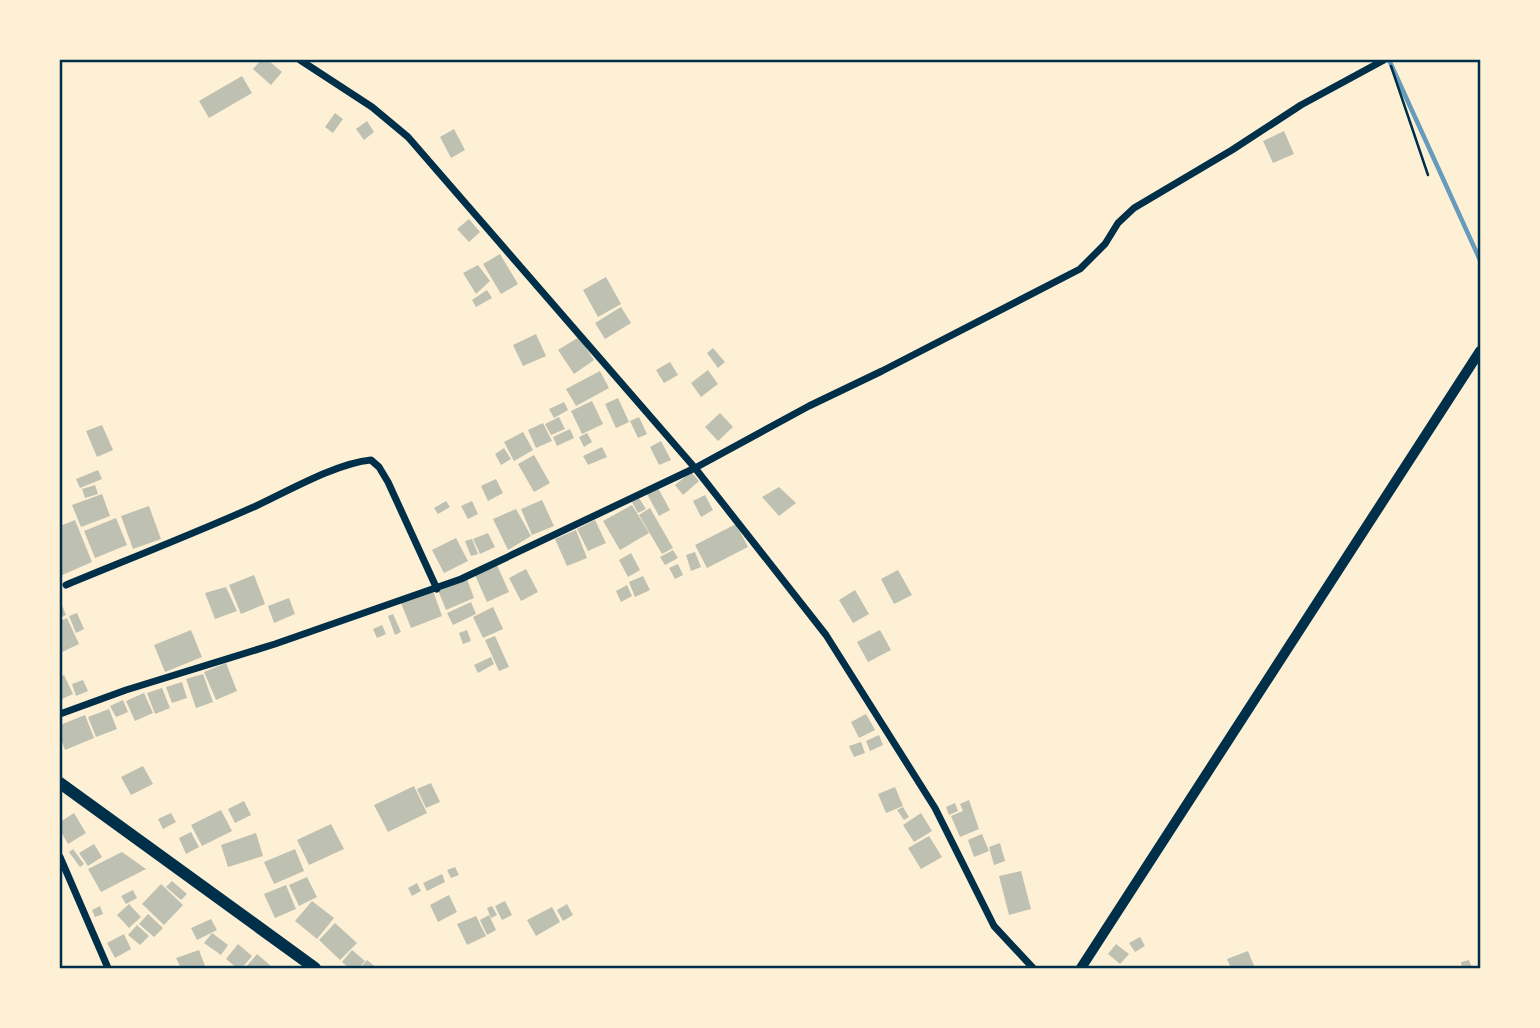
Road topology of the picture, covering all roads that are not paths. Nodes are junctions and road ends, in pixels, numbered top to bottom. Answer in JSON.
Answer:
{"nodes":[{"id":1,"x":300,"y":60,"type":"edge"},
{"id":2,"x":1386,"y":60,"type":"edge"},
{"id":3,"x":1480,"y":351,"type":"edge"},
{"id":4,"x":695,"y":468,"type":"junction"},
{"id":5,"x":66,"y":585,"type":"dead end"},
{"id":6,"x":437,"y":589,"type":"junction"},
{"id":7,"x":60,"y":714,"type":"edge"},
{"id":8,"x":60,"y":783,"type":"edge"},
{"id":9,"x":60,"y":857,"type":"edge"},
{"id":10,"x":108,"y":968,"type":"edge"},
{"id":11,"x":315,"y":968,"type":"edge"},
{"id":12,"x":1033,"y":968,"type":"edge"},
{"id":13,"x":1081,"y":968,"type":"edge"}],
"edges":[{"from":1,"to":4,"type":"street"},
{"from":2,"to":4,"type":"street"},
{"from":3,"to":13,"type":"main road"},
{"from":4,"to":6,"type":"street"},
{"from":4,"to":12,"type":"street"},
{"from":5,"to":6,"type":"street"},
{"from":6,"to":7,"type":"street"},
{"from":8,"to":11,"type":"main road"},
{"from":9,"to":10,"type":"street"}]}
